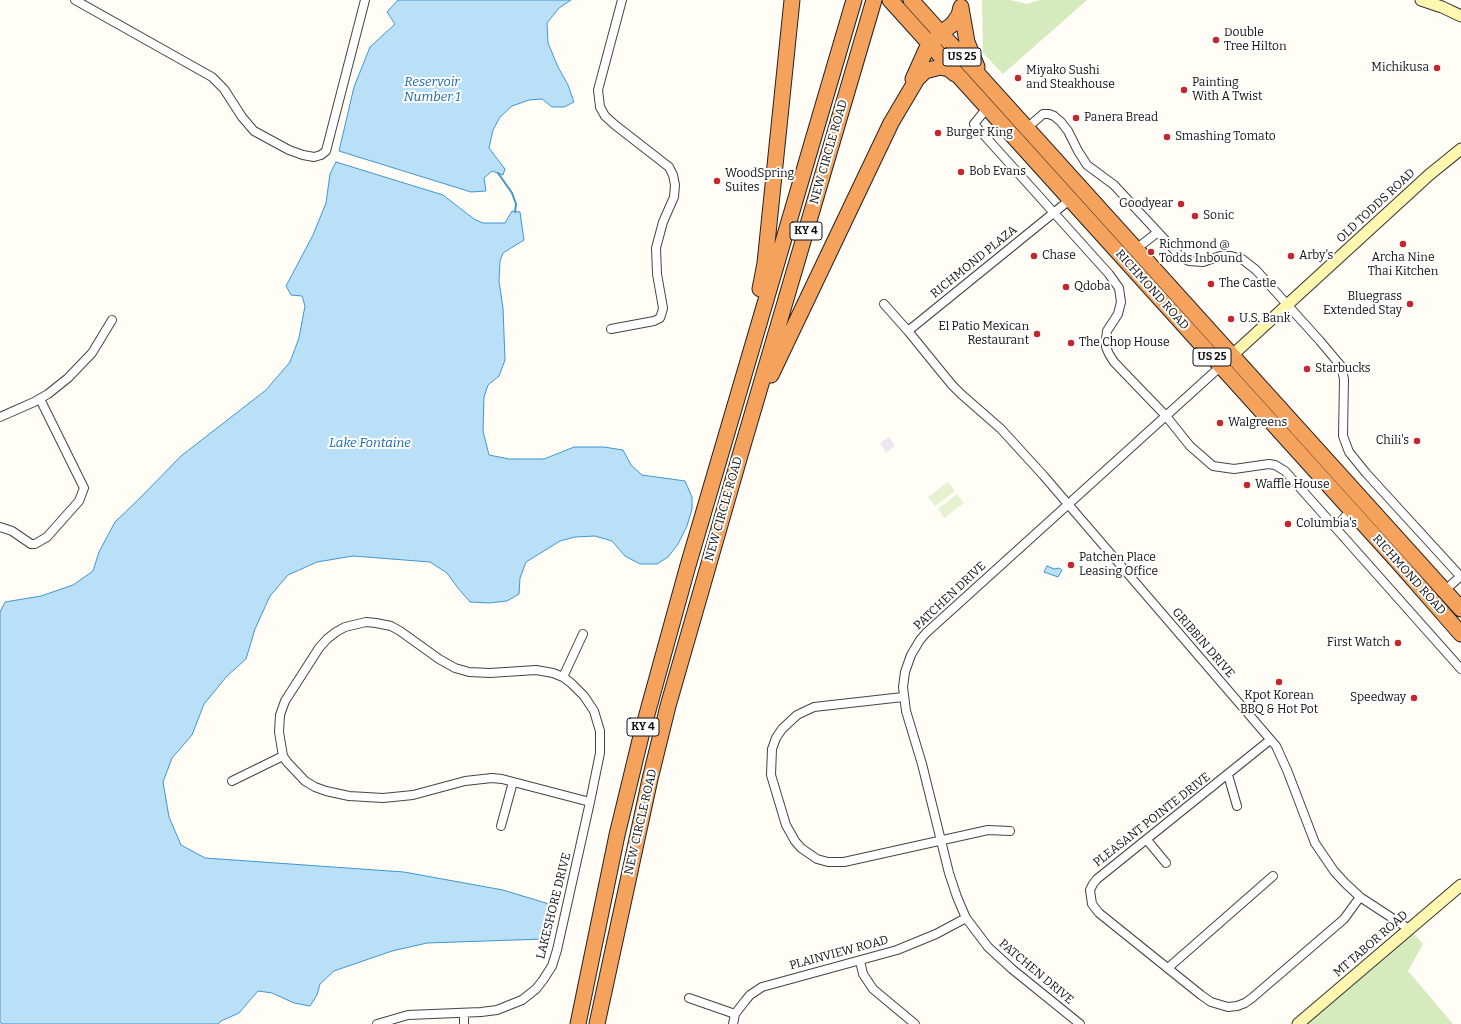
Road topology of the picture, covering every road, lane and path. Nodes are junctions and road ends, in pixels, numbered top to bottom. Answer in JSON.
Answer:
{"nodes":[{"id":1,"x":75,"y":0,"type":"edge"},
{"id":2,"x":365,"y":0,"type":"edge"},
{"id":3,"x":622,"y":0,"type":"edge"},
{"id":4,"x":792,"y":0,"type":"edge"},
{"id":5,"x":854,"y":0,"type":"edge"},
{"id":6,"x":890,"y":0,"type":"edge"},
{"id":7,"x":911,"y":0,"type":"edge"},
{"id":8,"x":1422,"y":0,"type":"edge"},
{"id":9,"x":961,"y":4,"type":"edge"},
{"id":10,"x":873,"y":5,"type":"edge"},
{"id":11,"x":1461,"y":16,"type":"edge"},
{"id":12,"x":941,"y":33,"type":"junction"},
{"id":13,"x":930,"y":44,"type":"junction"},
{"id":14,"x":984,"y":80,"type":"junction"},
{"id":15,"x":963,"y":81,"type":"junction"},
{"id":16,"x":986,"y":108,"type":"junction"},
{"id":17,"x":895,"y":116,"type":"junction"},
{"id":18,"x":1027,"y":128,"type":"junction"},
{"id":19,"x":1461,"y":149,"type":"edge"},
{"id":20,"x":1082,"y":190,"type":"junction"},
{"id":21,"x":1070,"y":200,"type":"junction"},
{"id":22,"x":1053,"y":213,"type":"junction"},
{"id":23,"x":1158,"y":232,"type":"junction"},
{"id":24,"x":1136,"y":249,"type":"junction"},
{"id":25,"x":884,"y":304,"type":"dead end"},
{"id":26,"x":1287,"y":306,"type":"junction"},
{"id":27,"x":112,"y":320,"type":"dead end"},
{"id":28,"x":611,"y":329,"type":"dead end"},
{"id":29,"x":908,"y":331,"type":"junction"},
{"id":30,"x":1233,"y":356,"type":"junction"},
{"id":31,"x":1220,"y":366,"type":"junction"},
{"id":32,"x":40,"y":399,"type":"junction"},
{"id":33,"x":0,"y":416,"type":"edge"},
{"id":34,"x":1166,"y":416,"type":"junction"},
{"id":35,"x":727,"y":436,"type":"junction"},
{"id":36,"x":741,"y":452,"type":"junction"},
{"id":37,"x":1068,"y":505,"type":"junction"},
{"id":38,"x":1351,"y":510,"type":"junction"},
{"id":39,"x":0,"y":526,"type":"edge"},
{"id":40,"x":1336,"y":527,"type":"junction"},
{"id":41,"x":1461,"y":576,"type":"edge"},
{"id":42,"x":1444,"y":590,"type":"junction"},
{"id":43,"x":1461,"y":610,"type":"edge"},
{"id":44,"x":582,"y":634,"type":"dead end"},
{"id":45,"x":1461,"y":634,"type":"edge"},
{"id":46,"x":1461,"y":669,"type":"edge"},
{"id":47,"x":563,"y":677,"type":"junction"},
{"id":48,"x":903,"y":697,"type":"junction"},
{"id":49,"x":1270,"y":740,"type":"junction"},
{"id":50,"x":283,"y":756,"type":"junction"},
{"id":51,"x":1228,"y":775,"type":"junction"},
{"id":52,"x":232,"y":780,"type":"dead end"},
{"id":53,"x":513,"y":782,"type":"junction"},
{"id":54,"x":590,"y":802,"type":"junction"},
{"id":55,"x":1237,"y":806,"type":"dead end"},
{"id":56,"x":501,"y":826,"type":"dead end"},
{"id":57,"x":1010,"y":831,"type":"dead end"},
{"id":58,"x":941,"y":840,"type":"junction"},
{"id":59,"x":1148,"y":840,"type":"junction"},
{"id":60,"x":1166,"y":864,"type":"dead end"},
{"id":61,"x":1273,"y":876,"type":"dead end"},
{"id":62,"x":1461,"y":884,"type":"edge"},
{"id":63,"x":1360,"y":897,"type":"junction"},
{"id":64,"x":966,"y":918,"type":"junction"},
{"id":65,"x":1409,"y":929,"type":"junction"},
{"id":66,"x":860,"y":961,"type":"junction"},
{"id":67,"x":1168,"y":968,"type":"junction"},
{"id":68,"x":689,"y":998,"type":"dead end"},
{"id":69,"x":464,"y":1013,"type":"junction"},
{"id":70,"x":736,"y":1014,"type":"junction"},
{"id":71,"x":377,"y":1024,"type":"edge"},
{"id":72,"x":464,"y":1024,"type":"edge"},
{"id":73,"x":578,"y":1024,"type":"edge"},
{"id":74,"x":598,"y":1024,"type":"edge"},
{"id":75,"x":732,"y":1024,"type":"edge"},
{"id":76,"x":915,"y":1024,"type":"edge"},
{"id":77,"x":1080,"y":1024,"type":"edge"},
{"id":78,"x":1298,"y":1024,"type":"edge"}],
"edges":[{"from":1,"to":2,"type":"street"},
{"from":3,"to":28,"type":"street"},
{"from":4,"to":35,"type":"highway"},
{"from":5,"to":35,"type":"highway","name":"NEW CIRCLE ROAD","number":"KY 4"},
{"from":6,"to":13,"type":"highway","name":"RICHMOND ROAD","number":"US 25"},
{"from":7,"to":12,"type":"highway","name":"RICHMOND ROAD","number":"US 25"},
{"from":8,"to":11,"type":"main road"},
{"from":9,"to":12,"type":"highway"},
{"from":9,"to":14,"type":"highway"},
{"from":10,"to":36,"type":"highway","name":"NEW CIRCLE ROAD","number":"KY 4"},
{"from":12,"to":13,"type":"highway"},
{"from":12,"to":14,"type":"highway","name":"RICHMOND ROAD","number":"US 25"},
{"from":13,"to":15,"type":"highway","name":"RICHMOND ROAD","number":"US 25"},
{"from":13,"to":17,"type":"highway"},
{"from":14,"to":18,"type":"highway","name":"RICHMOND ROAD","number":"US 25"},
{"from":15,"to":16,"type":"highway","name":"RICHMOND ROAD","number":"US 25"},
{"from":15,"to":17,"type":"highway"},
{"from":16,"to":21,"type":"highway","name":"RICHMOND ROAD","number":"US 25"},
{"from":16,"to":22,"type":"street"},
{"from":17,"to":36,"type":"highway"},
{"from":18,"to":20,"type":"highway","name":"RICHMOND ROAD","number":"US 25"},
{"from":18,"to":23,"type":"street"},
{"from":19,"to":26,"type":"main road","name":"OLD TODDS ROAD"},
{"from":20,"to":21,"type":"street","name":"RICHMOND PLAZA"},
{"from":20,"to":24,"type":"highway","name":"RICHMOND ROAD","number":"US 25"},
{"from":21,"to":22,"type":"street","name":"RICHMOND PLAZA"},
{"from":21,"to":31,"type":"highway","name":"RICHMOND ROAD","number":"US 25"},
{"from":22,"to":29,"type":"street","name":"RICHMOND PLAZA"},
{"from":22,"to":34,"type":"street"},
{"from":23,"to":24,"type":"street"},
{"from":23,"to":26,"type":"street"},
{"from":24,"to":30,"type":"highway","name":"RICHMOND ROAD","number":"US 25"},
{"from":25,"to":29,"type":"street"},
{"from":26,"to":30,"type":"main road","name":"OLD TODDS ROAD"},
{"from":26,"to":41,"type":"street"},
{"from":27,"to":32,"type":"street"},
{"from":29,"to":37,"type":"street","name":"GRIBBIN DRIVE"},
{"from":30,"to":31,"type":"main road","name":"OLD TODDS ROAD"},
{"from":30,"to":42,"type":"highway","name":"RICHMOND ROAD","number":"US 25"},
{"from":31,"to":34,"type":"street","name":"PATCHEN DRIVE"},
{"from":31,"to":38,"type":"highway","name":"RICHMOND ROAD","number":"US 25"},
{"from":32,"to":33,"type":"street"},
{"from":32,"to":39,"type":"street"},
{"from":34,"to":37,"type":"street","name":"PATCHEN DRIVE"},
{"from":34,"to":40,"type":"street"},
{"from":35,"to":73,"type":"highway","name":"NEW CIRCLE ROAD","number":"KY 4"},
{"from":36,"to":74,"type":"highway","name":"NEW CIRCLE ROAD","number":"KY 4"},
{"from":37,"to":48,"type":"street","name":"PATCHEN DRIVE"},
{"from":37,"to":49,"type":"street","name":"GRIBBIN DRIVE"},
{"from":38,"to":40,"type":"street"},
{"from":38,"to":45,"type":"highway","name":"RICHMOND ROAD","number":"US 25"},
{"from":40,"to":46,"type":"street"},
{"from":41,"to":42,"type":"street"},
{"from":42,"to":43,"type":"highway","name":"RICHMOND ROAD","number":"US 25"},
{"from":44,"to":47,"type":"street"},
{"from":47,"to":50,"type":"street","name":"LAKESHORE DRIVE"},
{"from":47,"to":54,"type":"street","name":"LAKESHORE DRIVE"},
{"from":48,"to":58,"type":"street","name":"PATCHEN DRIVE"},
{"from":48,"to":58,"type":"street"},
{"from":49,"to":51,"type":"street","name":"PLEASANT POINTE DRIVE"},
{"from":49,"to":63,"type":"street","name":"GRIBBIN DRIVE"},
{"from":50,"to":52,"type":"street"},
{"from":50,"to":53,"type":"street","name":"LAKESHORE DRIVE"},
{"from":51,"to":55,"type":"street"},
{"from":51,"to":59,"type":"street","name":"PLEASANT POINTE DRIVE"},
{"from":53,"to":54,"type":"street","name":"LAKESHORE DRIVE"},
{"from":53,"to":56,"type":"street"},
{"from":54,"to":69,"type":"street","name":"LAKESHORE DRIVE"},
{"from":57,"to":58,"type":"street"},
{"from":58,"to":64,"type":"street","name":"PATCHEN DRIVE"},
{"from":59,"to":60,"type":"street"},
{"from":59,"to":67,"type":"street","name":"PLEASANT POINTE DRIVE"},
{"from":61,"to":67,"type":"street"},
{"from":62,"to":65,"type":"main road","name":"MT TABOR ROAD"},
{"from":63,"to":65,"type":"street","name":"GRIBBIN DRIVE"},
{"from":63,"to":67,"type":"street","name":"PLEASANT POINTE DRIVE"},
{"from":64,"to":66,"type":"street","name":"PLAINVIEW ROAD"},
{"from":64,"to":77,"type":"street","name":"PATCHEN DRIVE"},
{"from":65,"to":78,"type":"main road","name":"MT TABOR ROAD"},
{"from":66,"to":70,"type":"street","name":"PLAINVIEW ROAD"},
{"from":66,"to":76,"type":"street"},
{"from":68,"to":70,"type":"street"},
{"from":69,"to":71,"type":"street","name":"LAKESHORE DRIVE"},
{"from":69,"to":72,"type":"street"},
{"from":70,"to":75,"type":"street","name":"PLAINVIEW ROAD"}]}
